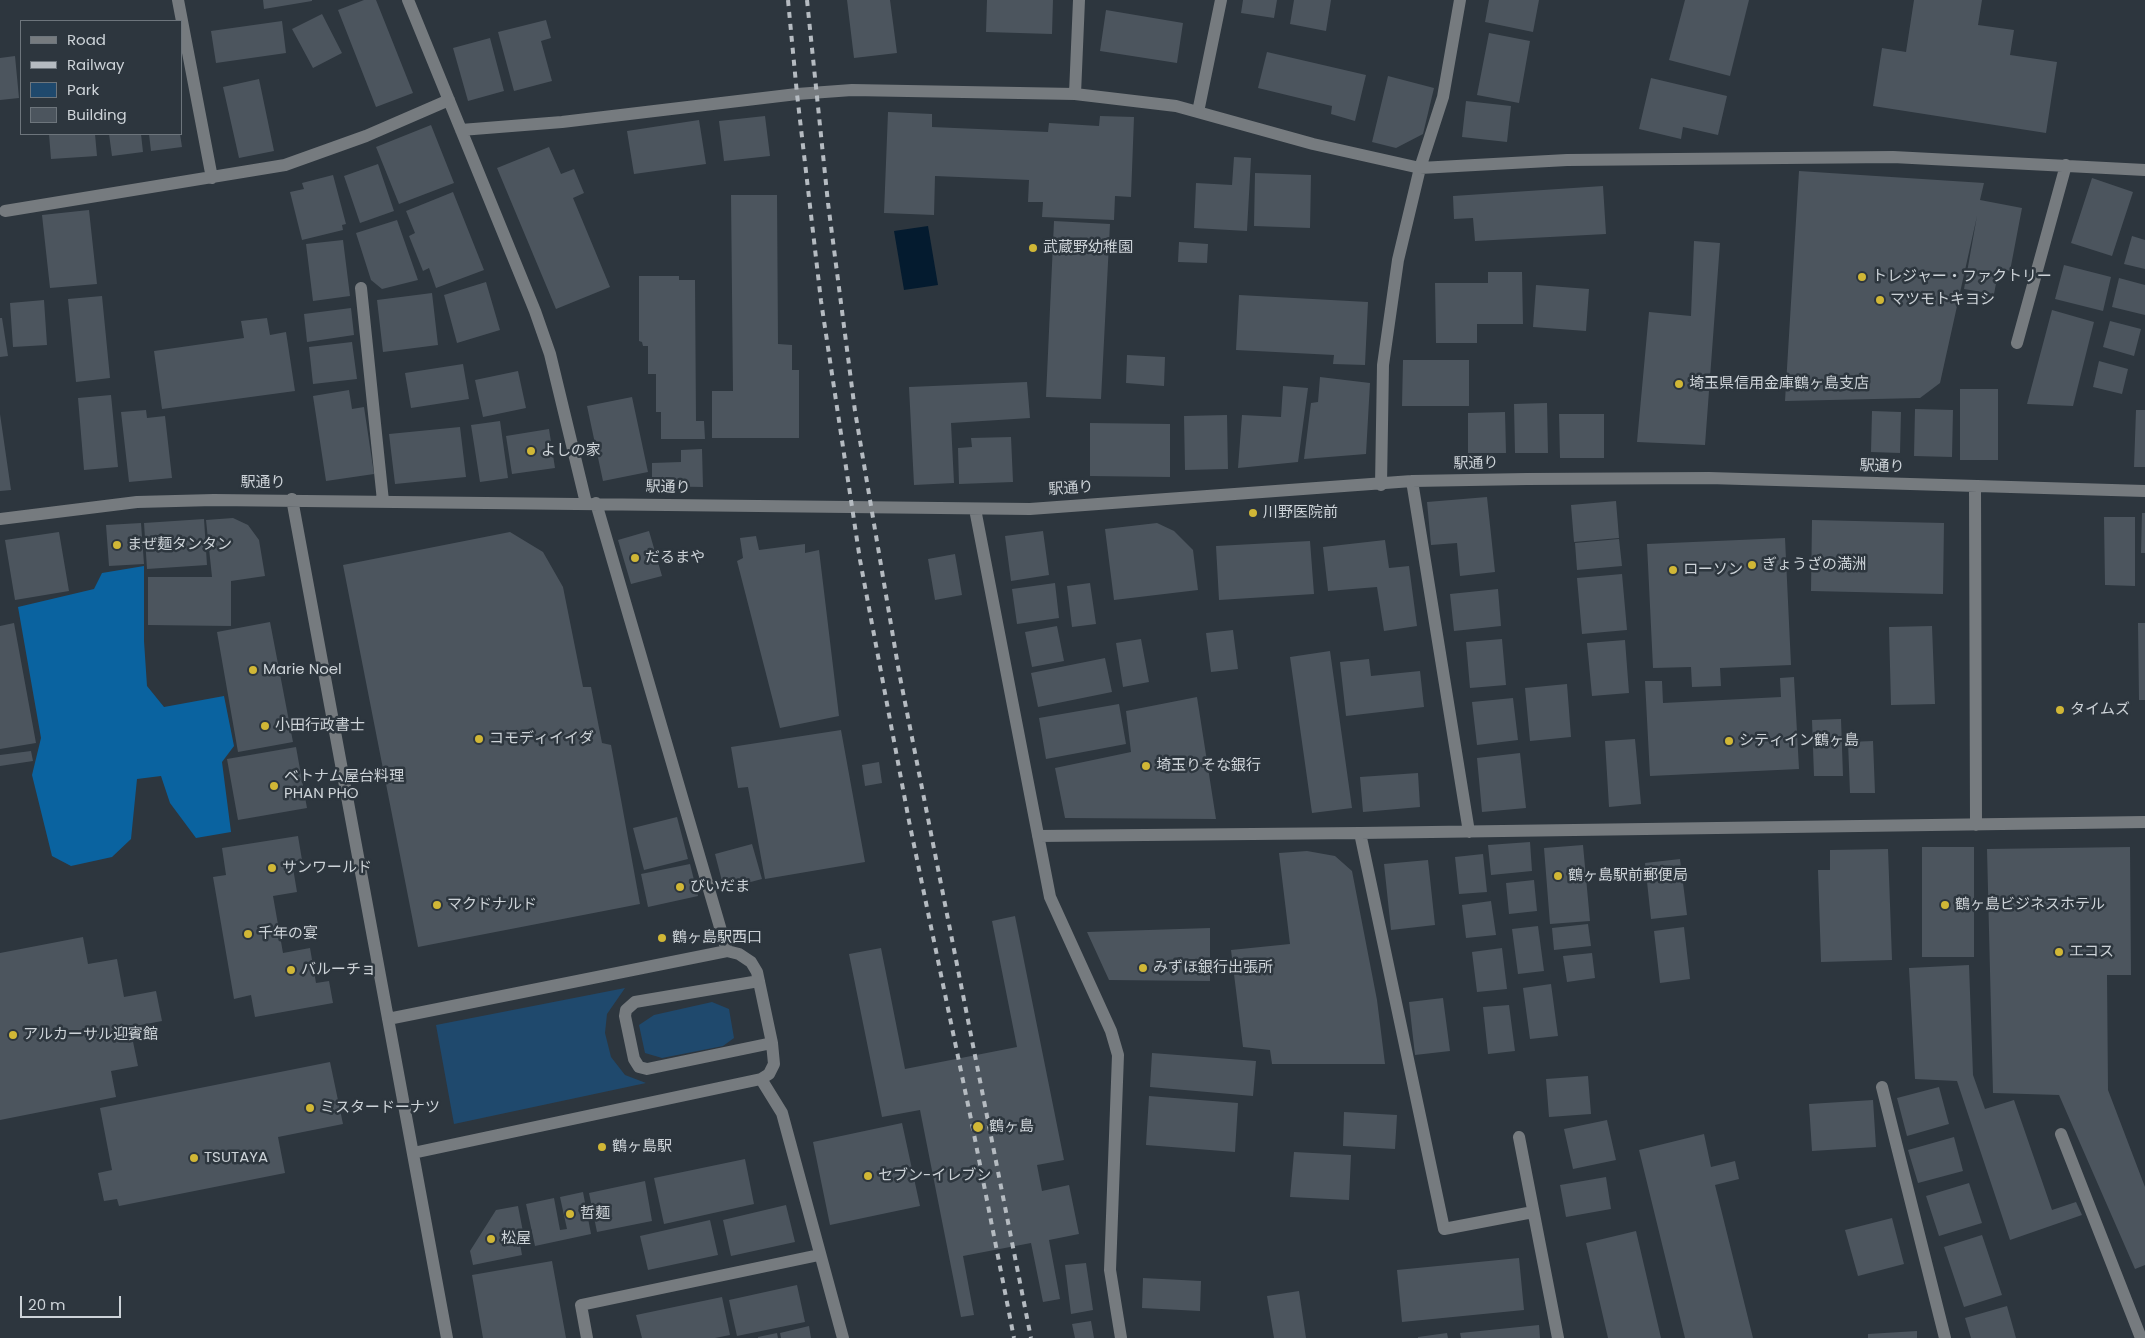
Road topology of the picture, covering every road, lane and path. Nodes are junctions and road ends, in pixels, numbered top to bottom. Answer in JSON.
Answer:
{"nodes":[{"id":1,"x":178,"y":0,"type":"edge"},
{"id":2,"x":408,"y":0,"type":"edge"},
{"id":3,"x":1079,"y":0,"type":"edge"},
{"id":4,"x":1221,"y":0,"type":"edge"},
{"id":5,"x":1460,"y":0,"type":"edge"},
{"id":6,"x":182,"y":20,"type":"edge"},
{"id":7,"x":182,"y":21,"type":"edge"},
{"id":8,"x":1075,"y":94,"type":"junction"},
{"id":9,"x":449,"y":100,"type":"junction"},
{"id":10,"x":1198,"y":112,"type":"junction"},
{"id":11,"x":461,"y":130,"type":"junction"},
{"id":12,"x":2066,"y":165,"type":"junction"},
{"id":13,"x":1420,"y":168,"type":"junction"},
{"id":14,"x":2145,"y":170,"type":"edge"},
{"id":15,"x":212,"y":178,"type":"junction"},
{"id":16,"x":5,"y":211,"type":"dead end"},
{"id":17,"x":361,"y":288,"type":"dead end"},
{"id":18,"x":2017,"y":343,"type":"dead end"},
{"id":19,"x":1412,"y":482,"type":"junction"},
{"id":20,"x":1381,"y":485,"type":"junction"},
{"id":21,"x":1975,"y":486,"type":"junction"},
{"id":22,"x":2145,"y":491,"type":"edge"},
{"id":23,"x":292,"y":500,"type":"junction"},
{"id":24,"x":384,"y":501,"type":"junction"},
{"id":25,"x":591,"y":503,"type":"junction"},
{"id":26,"x":975,"y":509,"type":"junction"},
{"id":27,"x":0,"y":519,"type":"edge"},
{"id":28,"x":2145,"y":822,"type":"edge"},
{"id":29,"x":1976,"y":825,"type":"junction"},
{"id":30,"x":1469,"y":832,"type":"junction"},
{"id":31,"x":1360,"y":834,"type":"junction"},
{"id":32,"x":1038,"y":836,"type":"junction"},
{"id":33,"x":727,"y":951,"type":"junction"},
{"id":34,"x":759,"y":981,"type":"junction"},
{"id":35,"x":388,"y":1019,"type":"junction"},
{"id":36,"x":772,"y":1043,"type":"junction"},
{"id":37,"x":761,"y":1080,"type":"junction"},
{"id":38,"x":1882,"y":1088,"type":"dead end"},
{"id":39,"x":2061,"y":1134,"type":"dead end"},
{"id":40,"x":1519,"y":1137,"type":"dead end"},
{"id":41,"x":413,"y":1153,"type":"junction"},
{"id":42,"x":1533,"y":1212,"type":"junction"},
{"id":43,"x":819,"y":1255,"type":"junction"},
{"id":44,"x":447,"y":1338,"type":"edge"},
{"id":45,"x":587,"y":1338,"type":"edge"},
{"id":46,"x":842,"y":1338,"type":"edge"},
{"id":47,"x":1121,"y":1338,"type":"edge"},
{"id":48,"x":1558,"y":1338,"type":"edge"},
{"id":49,"x":1945,"y":1338,"type":"edge"},
{"id":50,"x":2141,"y":1338,"type":"edge"}],
"edges":[{"from":1,"to":6,"type":"street"},
{"from":2,"to":9,"type":"street"},
{"from":3,"to":8,"type":"street"},
{"from":4,"to":10,"type":"street"},
{"from":5,"to":13,"type":"street"},
{"from":7,"to":15,"type":"street"},
{"from":8,"to":10,"type":"street"},
{"from":8,"to":11,"type":"street"},
{"from":9,"to":11,"type":"street"},
{"from":9,"to":15,"type":"street"},
{"from":10,"to":13,"type":"street"},
{"from":11,"to":25,"type":"street"},
{"from":12,"to":13,"type":"street"},
{"from":12,"to":14,"type":"street"},
{"from":12,"to":18,"type":"street"},
{"from":13,"to":20,"type":"street"},
{"from":15,"to":16,"type":"street"},
{"from":17,"to":24,"type":"street"},
{"from":19,"to":20,"type":"street","name":"駅通り"},
{"from":19,"to":21,"type":"street","name":"駅通り"},
{"from":19,"to":30,"type":"street"},
{"from":20,"to":26,"type":"street","name":"駅通り"},
{"from":21,"to":22,"type":"street","name":"駅通り"},
{"from":21,"to":29,"type":"street"},
{"from":23,"to":24,"type":"street","name":"駅通り"},
{"from":23,"to":27,"type":"street","name":"駅通り"},
{"from":23,"to":35,"type":"street"},
{"from":24,"to":25,"type":"street","name":"駅通り"},
{"from":25,"to":26,"type":"street","name":"駅通り"},
{"from":25,"to":33,"type":"street"},
{"from":26,"to":32,"type":"street"},
{"from":28,"to":29,"type":"street"},
{"from":29,"to":30,"type":"street"},
{"from":30,"to":31,"type":"street"},
{"from":31,"to":32,"type":"street"},
{"from":31,"to":42,"type":"street"},
{"from":32,"to":47,"type":"street"},
{"from":33,"to":34,"type":"street"},
{"from":33,"to":35,"type":"street"},
{"from":34,"to":36,"type":"street"},
{"from":34,"to":36,"type":"street"},
{"from":35,"to":41,"type":"street"},
{"from":36,"to":37,"type":"street"},
{"from":37,"to":41,"type":"street"},
{"from":37,"to":43,"type":"street"},
{"from":38,"to":49,"type":"street"},
{"from":39,"to":50,"type":"street"},
{"from":40,"to":42,"type":"street"},
{"from":41,"to":44,"type":"street"},
{"from":42,"to":48,"type":"street"},
{"from":43,"to":45,"type":"street"},
{"from":43,"to":46,"type":"street"}]}
